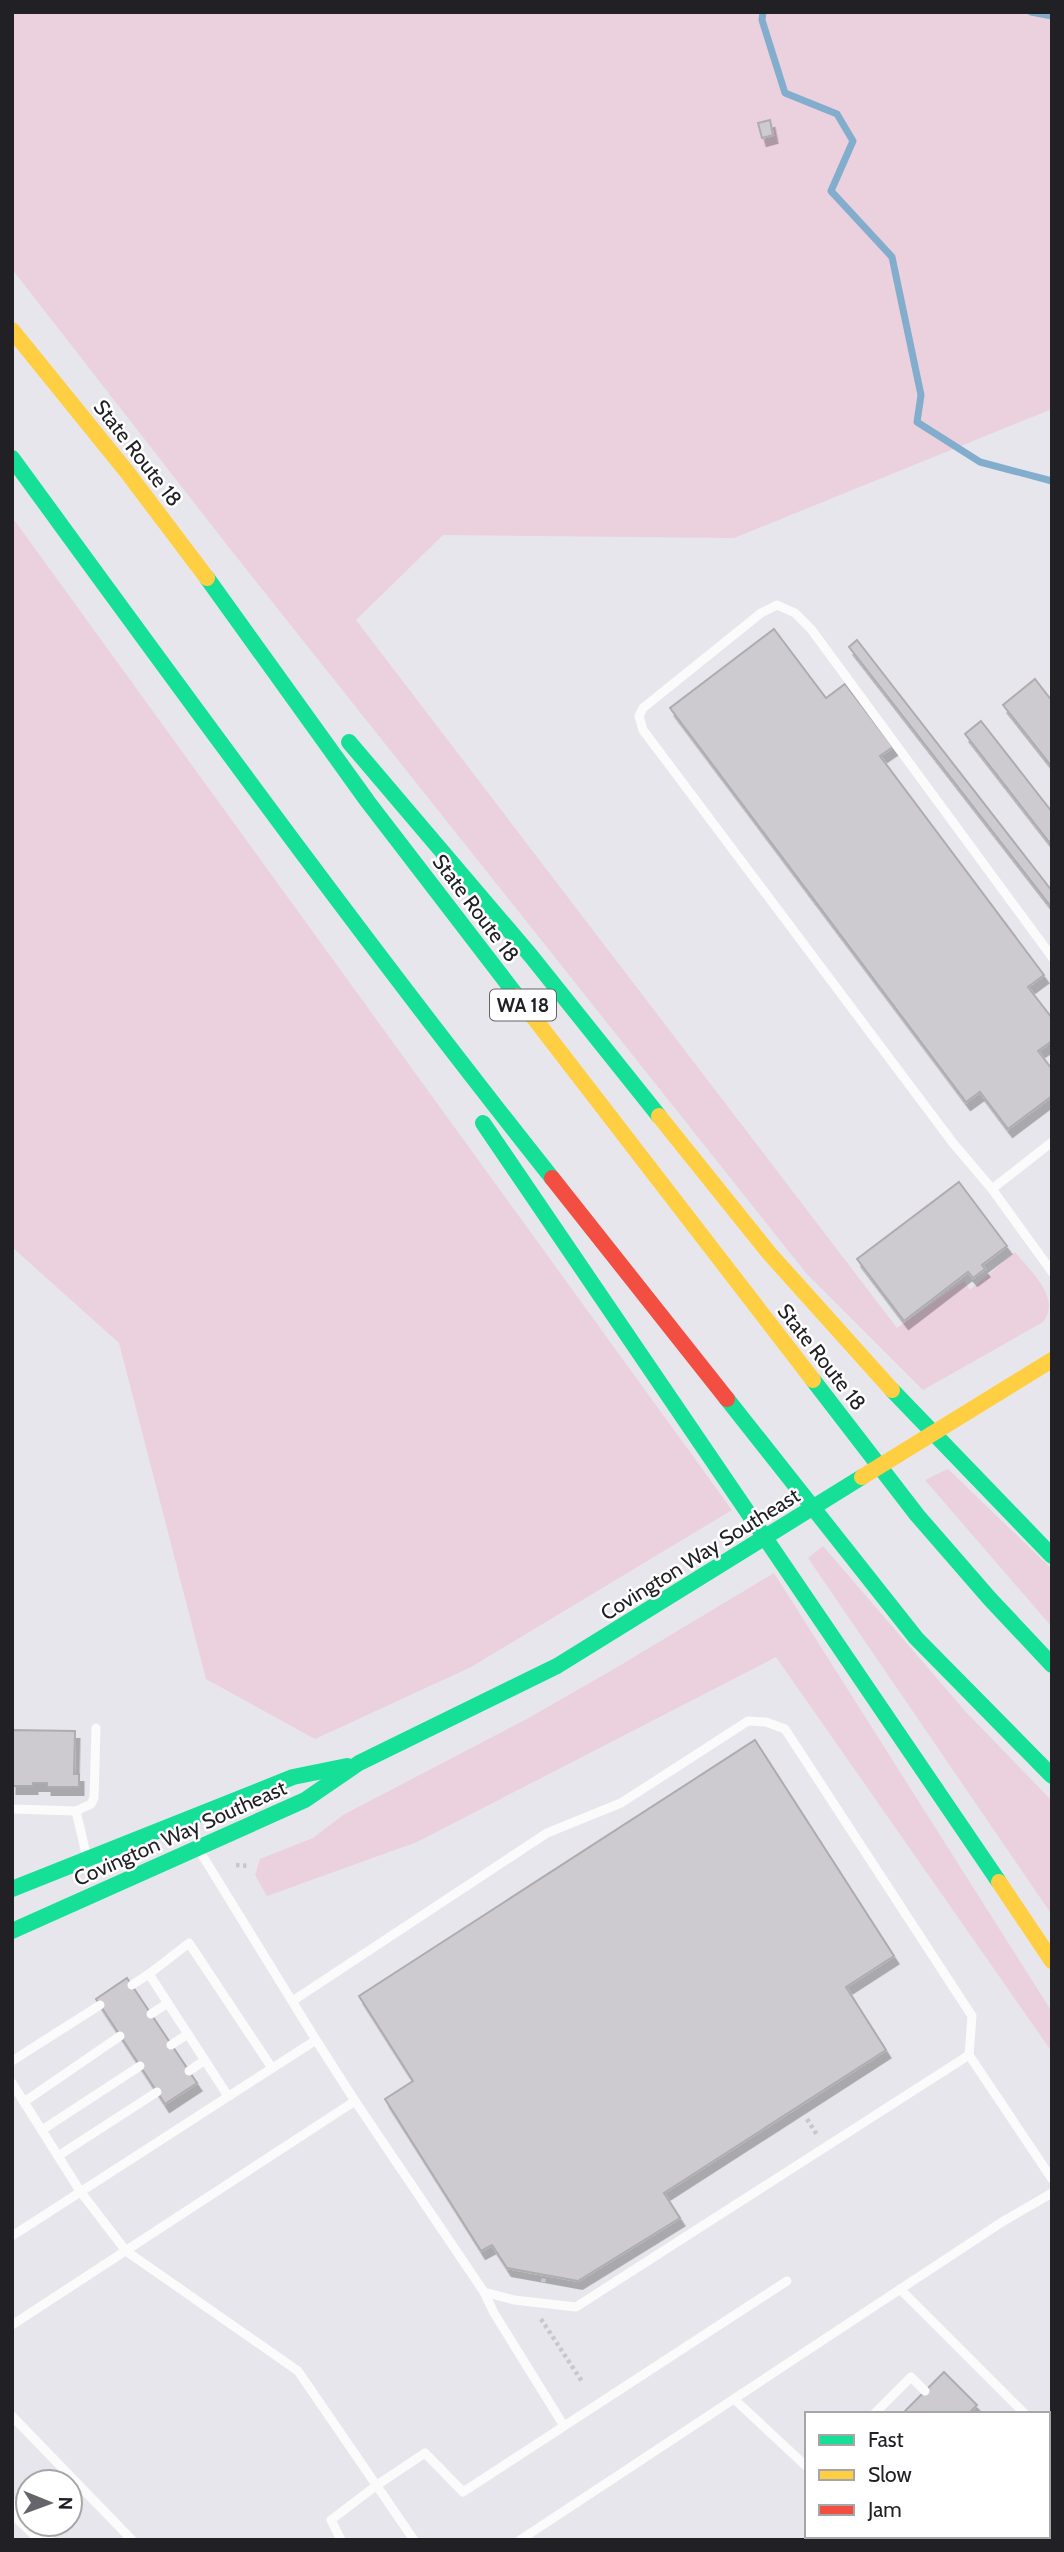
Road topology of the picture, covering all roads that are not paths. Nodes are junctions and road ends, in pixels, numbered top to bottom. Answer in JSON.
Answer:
{"nodes":[{"id":1,"x":12,"y":330,"type":"edge"},
{"id":2,"x":12,"y":458,"type":"edge"},
{"id":3,"x":195,"y":561,"type":"junction"},
{"id":4,"x":319,"y":706,"type":"dead end"},
{"id":5,"x":337,"y":727,"type":"dead end"},
{"id":6,"x":279,"y":822,"type":"junction"},
{"id":7,"x":1052,"y":957,"type":"edge"},
{"id":8,"x":452,"y":1077,"type":"dead end"},
{"id":9,"x":475,"y":1112,"type":"dead end"},
{"id":10,"x":1052,"y":1142,"type":"edge"},
{"id":11,"x":992,"y":1189,"type":"junction"},
{"id":12,"x":1052,"y":1272,"type":"edge"},
{"id":13,"x":1052,"y":1360,"type":"edge"},
{"id":14,"x":1052,"y":1556,"type":"edge"},
{"id":15,"x":1052,"y":1665,"type":"edge"},
{"id":16,"x":96,"y":1728,"type":"dead end"},
{"id":17,"x":359,"y":1763,"type":"junction"},
{"id":18,"x":1052,"y":1776,"type":"edge"},
{"id":19,"x":12,"y":1809,"type":"edge"},
{"id":20,"x":76,"y":1811,"type":"junction"},
{"id":21,"x":198,"y":1848,"type":"junction"},
{"id":22,"x":89,"y":1871,"type":"junction"},
{"id":23,"x":12,"y":1888,"type":"edge"},
{"id":24,"x":12,"y":1918,"type":"edge"},
{"id":25,"x":12,"y":1931,"type":"edge"},
{"id":26,"x":1052,"y":1961,"type":"edge"},
{"id":27,"x":149,"y":1974,"type":"junction"},
{"id":28,"x":132,"y":1985,"type":"dead end"},
{"id":29,"x":294,"y":2000,"type":"junction"},
{"id":30,"x":168,"y":2003,"type":"junction"},
{"id":31,"x":100,"y":2005,"type":"dead end"},
{"id":32,"x":151,"y":2014,"type":"dead end"},
{"id":33,"x":188,"y":2034,"type":"junction"},
{"id":34,"x":120,"y":2036,"type":"dead end"},
{"id":35,"x":316,"y":2040,"type":"junction"},
{"id":36,"x":171,"y":2045,"type":"dead end"},
{"id":37,"x":969,"y":2055,"type":"junction"},
{"id":38,"x":205,"y":2060,"type":"junction"},
{"id":39,"x":12,"y":2061,"type":"edge"},
{"id":40,"x":140,"y":2066,"type":"dead end"},
{"id":41,"x":272,"y":2068,"type":"junction"},
{"id":42,"x":189,"y":2071,"type":"dead end"},
{"id":43,"x":12,"y":2083,"type":"edge"},
{"id":44,"x":157,"y":2092,"type":"dead end"},
{"id":45,"x":228,"y":2096,"type":"junction"},
{"id":46,"x":355,"y":2101,"type":"junction"},
{"id":47,"x":24,"y":2102,"type":"junction"},
{"id":48,"x":42,"y":2130,"type":"junction"},
{"id":49,"x":58,"y":2156,"type":"junction"},
{"id":50,"x":1052,"y":2179,"type":"edge"},
{"id":51,"x":80,"y":2191,"type":"junction"},
{"id":52,"x":1052,"y":2193,"type":"edge"},
{"id":53,"x":12,"y":2236,"type":"edge"},
{"id":54,"x":126,"y":2251,"type":"junction"},
{"id":55,"x":787,"y":2281,"type":"dead end"},
{"id":56,"x":900,"y":2289,"type":"junction"},
{"id":57,"x":484,"y":2292,"type":"junction"},
{"id":58,"x":12,"y":2325,"type":"edge"},
{"id":59,"x":925,"y":2391,"type":"dead end"},
{"id":60,"x":734,"y":2399,"type":"junction"},
{"id":61,"x":876,"y":2412,"type":"edge"},
{"id":62,"x":1023,"y":2412,"type":"edge"},
{"id":63,"x":12,"y":2416,"type":"edge"},
{"id":64,"x":564,"y":2426,"type":"junction"},
{"id":65,"x":805,"y":2465,"type":"edge"},
{"id":66,"x":377,"y":2485,"type":"junction"},
{"id":67,"x":132,"y":2540,"type":"edge"},
{"id":68,"x":341,"y":2540,"type":"edge"},
{"id":69,"x":414,"y":2540,"type":"edge"},
{"id":70,"x":520,"y":2540,"type":"edge"}],
"edges":[{"from":1,"to":3,"type":"main road","name":"State Route 18","number":"WA 18"},
{"from":2,"to":6,"type":"main road"},
{"from":3,"to":4,"type":"main road"},
{"from":3,"to":15,"type":"main road","name":"State Route 18","number":"WA 18"},
{"from":5,"to":14,"type":"main road"},
{"from":6,"to":8,"type":"main road"},
{"from":6,"to":18,"type":"main road"},
{"from":7,"to":11,"type":"lane"},
{"from":9,"to":26,"type":"main road"},
{"from":10,"to":11,"type":"lane"},
{"from":11,"to":12,"type":"lane"},
{"from":13,"to":17,"type":"main road","name":"Covington Way Southeast"},
{"from":16,"to":20,"type":"lane"},
{"from":17,"to":21,"type":"main road","name":"Covington Way Southeast"},
{"from":17,"to":22,"type":"main road","name":"Covington Way Southeast"},
{"from":19,"to":20,"type":"lane"},
{"from":20,"to":22,"type":"lane"},
{"from":21,"to":25,"type":"main road","name":"Covington Way Southeast"},
{"from":21,"to":29,"type":"lane"},
{"from":22,"to":23,"type":"main road","name":"Covington Way Southeast"},
{"from":22,"to":24,"type":"main road"},
{"from":27,"to":28,"type":"lane"},
{"from":27,"to":30,"type":"lane"},
{"from":27,"to":41,"type":"lane"},
{"from":29,"to":35,"type":"lane"},
{"from":29,"to":37,"type":"lane"},
{"from":30,"to":32,"type":"lane"},
{"from":30,"to":33,"type":"lane"},
{"from":31,"to":39,"type":"lane"},
{"from":33,"to":36,"type":"lane"},
{"from":33,"to":38,"type":"lane"},
{"from":34,"to":47,"type":"lane"},
{"from":35,"to":41,"type":"lane"},
{"from":35,"to":46,"type":"lane"},
{"from":37,"to":50,"type":"lane"},
{"from":37,"to":57,"type":"lane"},
{"from":38,"to":42,"type":"lane"},
{"from":38,"to":45,"type":"lane"},
{"from":40,"to":48,"type":"lane"},
{"from":41,"to":45,"type":"lane"},
{"from":43,"to":47,"type":"lane"},
{"from":44,"to":49,"type":"lane"},
{"from":45,"to":51,"type":"lane"},
{"from":46,"to":54,"type":"lane"},
{"from":46,"to":57,"type":"lane"},
{"from":47,"to":48,"type":"lane"},
{"from":48,"to":49,"type":"lane"},
{"from":49,"to":51,"type":"lane"},
{"from":51,"to":53,"type":"lane"},
{"from":51,"to":54,"type":"lane"},
{"from":52,"to":56,"type":"lane"},
{"from":54,"to":58,"type":"lane"},
{"from":54,"to":66,"type":"lane"},
{"from":55,"to":64,"type":"lane"},
{"from":56,"to":60,"type":"lane"},
{"from":56,"to":62,"type":"lane"},
{"from":57,"to":64,"type":"lane"},
{"from":59,"to":61,"type":"lane"},
{"from":60,"to":65,"type":"lane"},
{"from":60,"to":70,"type":"lane"},
{"from":63,"to":67,"type":"lane"},
{"from":64,"to":66,"type":"lane"},
{"from":66,"to":68,"type":"lane"},
{"from":66,"to":69,"type":"lane"}]}
